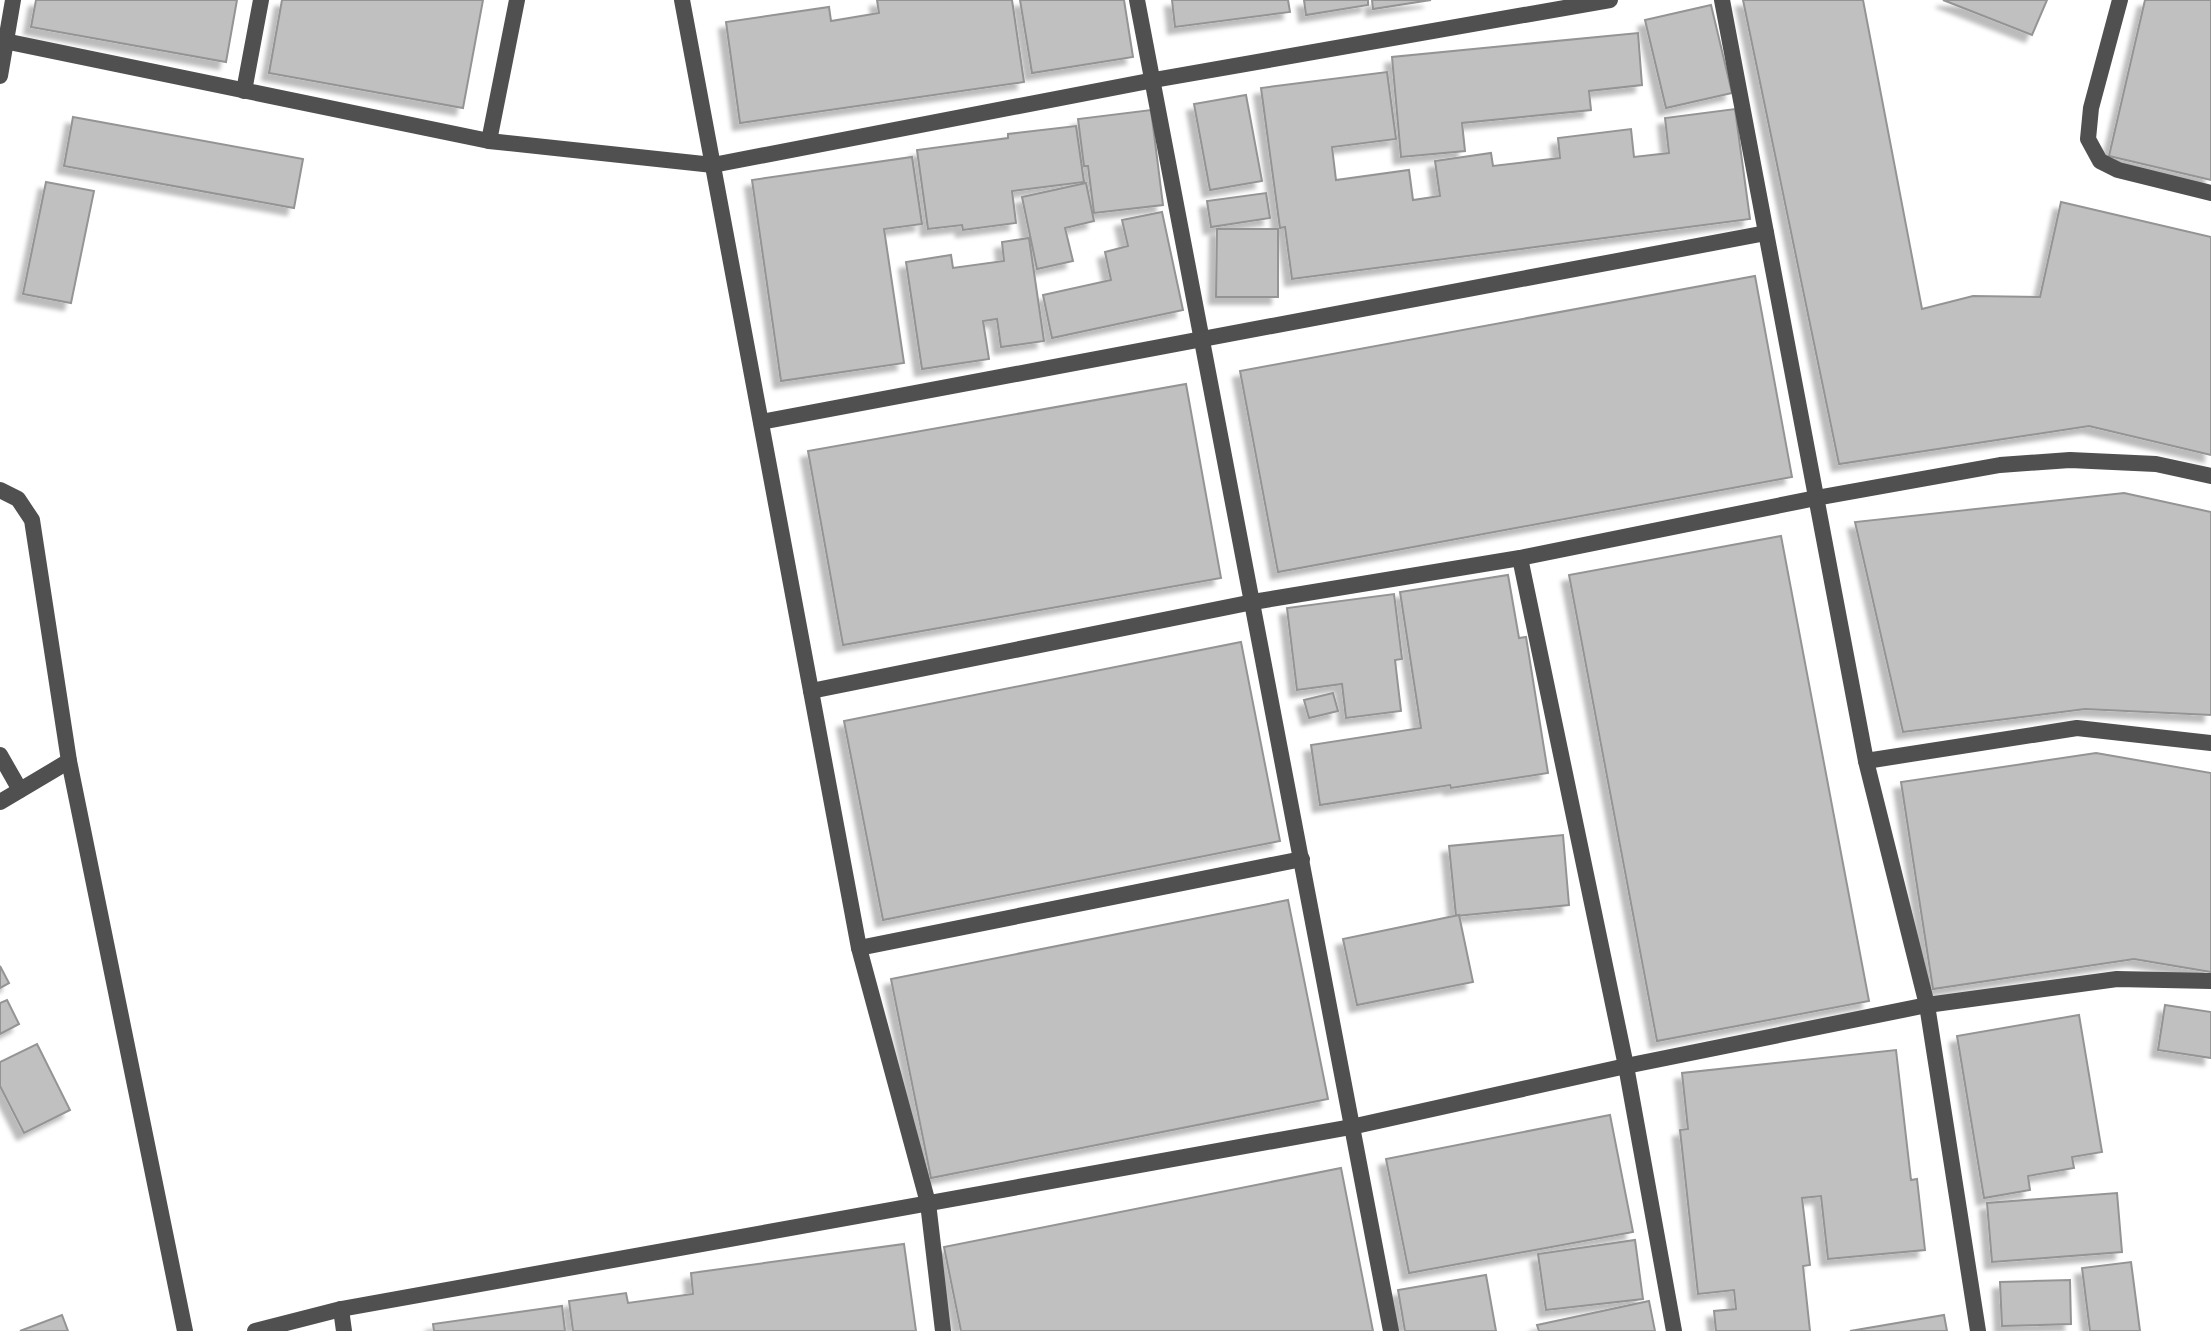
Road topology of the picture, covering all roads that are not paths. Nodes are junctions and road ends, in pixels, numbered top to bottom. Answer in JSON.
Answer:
{"nodes":[{"id":1,"x":13,"y":0,"type":"edge"},
{"id":2,"x":261,"y":0,"type":"edge"},
{"id":3,"x":517,"y":0,"type":"edge"},
{"id":4,"x":682,"y":0,"type":"edge"},
{"id":5,"x":1137,"y":0,"type":"edge"},
{"id":6,"x":1610,"y":0,"type":"edge"},
{"id":7,"x":1722,"y":0,"type":"edge"},
{"id":8,"x":2120,"y":0,"type":"edge"},
{"id":9,"x":3,"y":41,"type":"edge"},
{"id":10,"x":0,"y":76,"type":"edge"},
{"id":11,"x":1154,"y":80,"type":"junction"},
{"id":12,"x":244,"y":91,"type":"junction"},
{"id":13,"x":489,"y":141,"type":"junction"},
{"id":14,"x":713,"y":165,"type":"junction"},
{"id":15,"x":2211,"y":193,"type":"edge"},
{"id":16,"x":1766,"y":233,"type":"junction"},
{"id":17,"x":1203,"y":337,"type":"junction"},
{"id":18,"x":761,"y":422,"type":"junction"},
{"id":19,"x":2211,"y":476,"type":"edge"},
{"id":20,"x":0,"y":490,"type":"edge"},
{"id":21,"x":1816,"y":498,"type":"junction"},
{"id":22,"x":1520,"y":558,"type":"junction"},
{"id":23,"x":1253,"y":602,"type":"junction"},
{"id":24,"x":811,"y":691,"type":"junction"},
{"id":25,"x":2211,"y":743,"type":"edge"},
{"id":26,"x":0,"y":755,"type":"edge"},
{"id":27,"x":69,"y":761,"type":"junction"},
{"id":28,"x":1866,"y":761,"type":"junction"},
{"id":29,"x":20,"y":790,"type":"junction"},
{"id":30,"x":0,"y":802,"type":"edge"},
{"id":31,"x":1302,"y":859,"type":"junction"},
{"id":32,"x":859,"y":948,"type":"junction"},
{"id":33,"x":2211,"y":981,"type":"edge"},
{"id":34,"x":1927,"y":1005,"type":"junction"},
{"id":35,"x":1626,"y":1066,"type":"junction"},
{"id":36,"x":1351,"y":1127,"type":"junction"},
{"id":37,"x":928,"y":1203,"type":"junction"},
{"id":38,"x":341,"y":1309,"type":"junction"},
{"id":39,"x":185,"y":1331,"type":"edge"},
{"id":40,"x":255,"y":1331,"type":"edge"},
{"id":41,"x":344,"y":1331,"type":"edge"},
{"id":42,"x":943,"y":1331,"type":"edge"},
{"id":43,"x":1391,"y":1331,"type":"edge"},
{"id":44,"x":1674,"y":1331,"type":"edge"},
{"id":45,"x":1978,"y":1331,"type":"edge"}],
"edges":[{"from":1,"to":9,"type":"street"},
{"from":2,"to":12,"type":"street"},
{"from":3,"to":13,"type":"street"},
{"from":4,"to":14,"type":"street"},
{"from":5,"to":11,"type":"street"},
{"from":6,"to":11,"type":"street"},
{"from":7,"to":16,"type":"street"},
{"from":8,"to":15,"type":"street"},
{"from":9,"to":10,"type":"street"},
{"from":9,"to":12,"type":"street"},
{"from":11,"to":14,"type":"street"},
{"from":11,"to":17,"type":"street"},
{"from":12,"to":13,"type":"street"},
{"from":13,"to":14,"type":"street"},
{"from":14,"to":18,"type":"street"},
{"from":16,"to":17,"type":"street"},
{"from":16,"to":21,"type":"street"},
{"from":17,"to":18,"type":"street"},
{"from":17,"to":23,"type":"street"},
{"from":18,"to":24,"type":"street"},
{"from":19,"to":21,"type":"street"},
{"from":20,"to":27,"type":"street"},
{"from":21,"to":22,"type":"street"},
{"from":21,"to":28,"type":"street"},
{"from":22,"to":23,"type":"street"},
{"from":22,"to":35,"type":"street"},
{"from":23,"to":24,"type":"street"},
{"from":23,"to":31,"type":"street"},
{"from":24,"to":32,"type":"street"},
{"from":25,"to":28,"type":"street"},
{"from":26,"to":29,"type":"street"},
{"from":27,"to":29,"type":"street"},
{"from":27,"to":39,"type":"street"},
{"from":28,"to":34,"type":"street"},
{"from":29,"to":30,"type":"street"},
{"from":31,"to":32,"type":"street"},
{"from":31,"to":36,"type":"street"},
{"from":32,"to":37,"type":"street"},
{"from":33,"to":34,"type":"street"},
{"from":34,"to":35,"type":"street"},
{"from":34,"to":45,"type":"street"},
{"from":35,"to":36,"type":"street"},
{"from":35,"to":44,"type":"street"},
{"from":36,"to":37,"type":"street"},
{"from":36,"to":43,"type":"street"},
{"from":37,"to":38,"type":"street"},
{"from":37,"to":42,"type":"street"},
{"from":38,"to":40,"type":"street"},
{"from":38,"to":41,"type":"street"}]}
